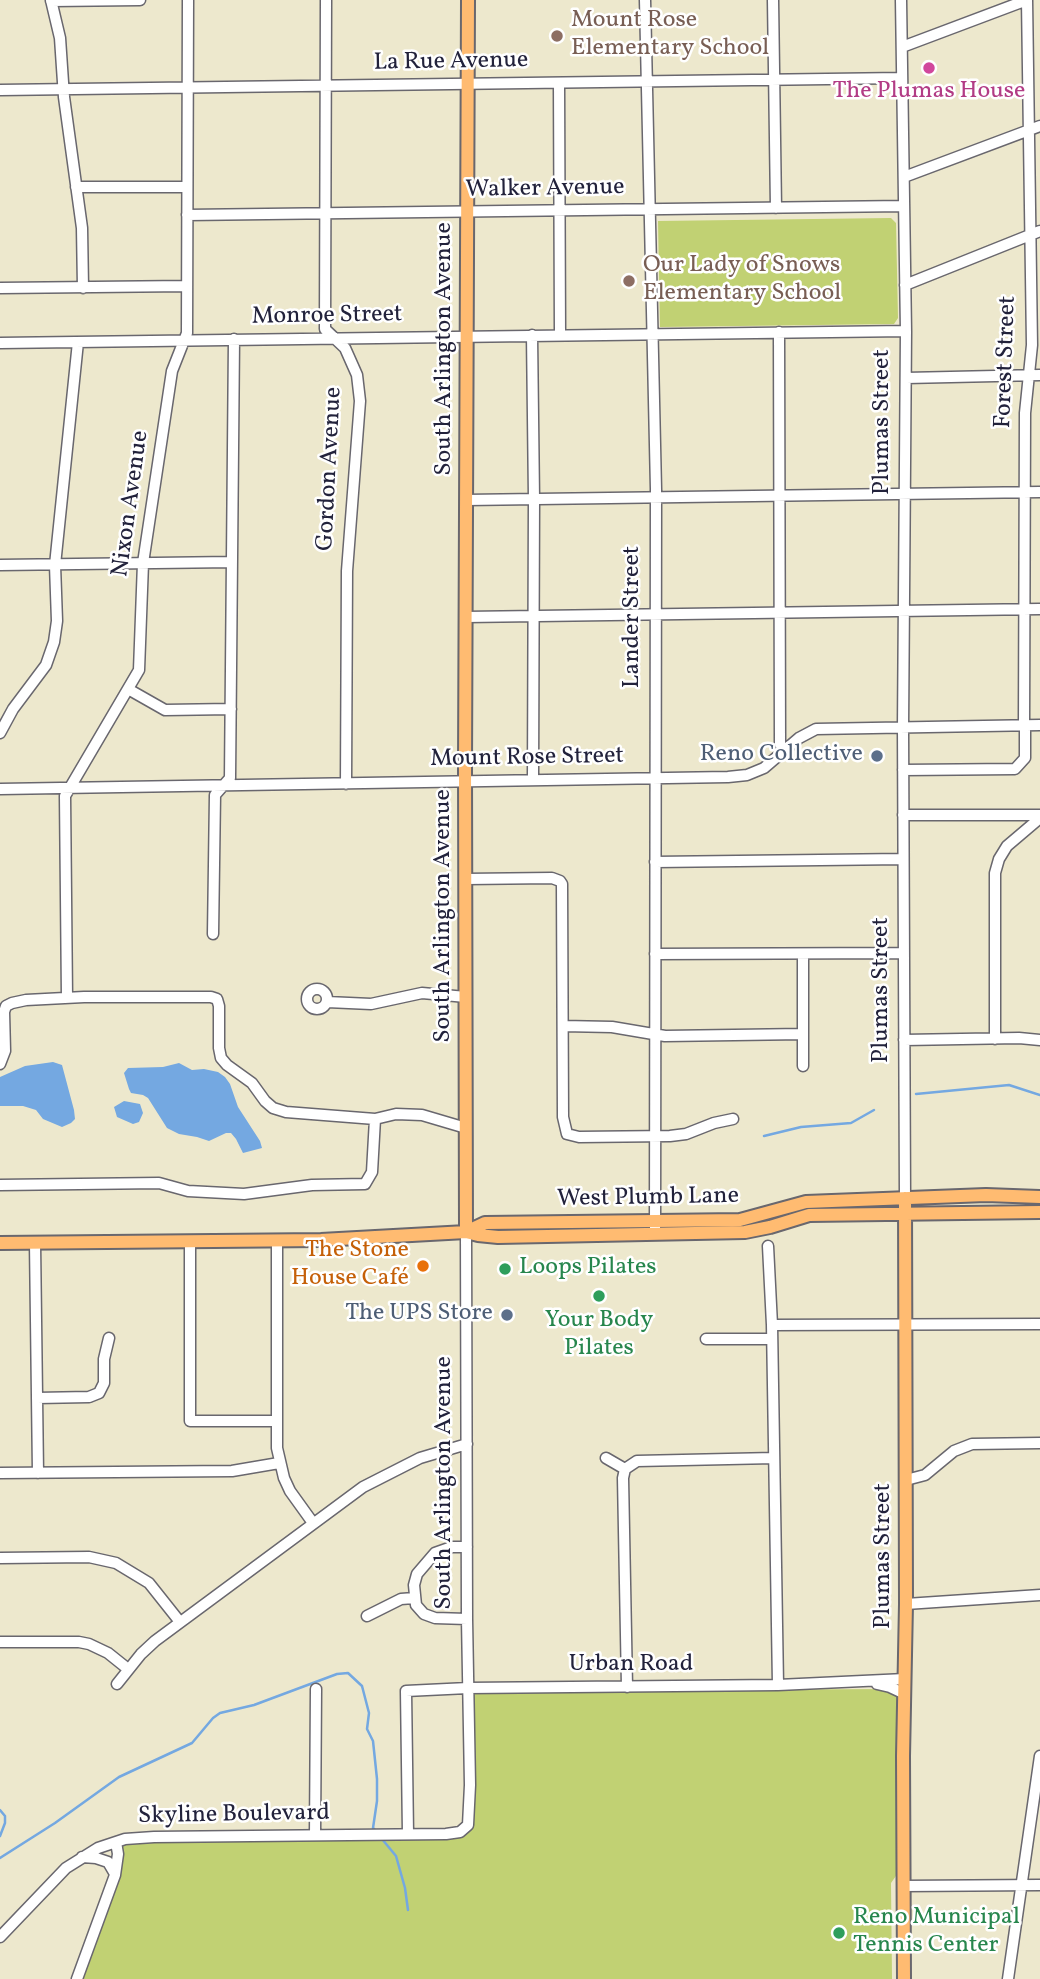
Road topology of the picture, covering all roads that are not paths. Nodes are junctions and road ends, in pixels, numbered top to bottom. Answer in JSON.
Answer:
{"nodes":[{"id":1,"x":51,"y":0,"type":"edge"},
{"id":2,"x":141,"y":0,"type":"edge"},
{"id":3,"x":188,"y":0,"type":"edge"},
{"id":4,"x":326,"y":0,"type":"edge"},
{"id":5,"x":468,"y":0,"type":"edge"},
{"id":6,"x":645,"y":0,"type":"edge"},
{"id":7,"x":773,"y":0,"type":"edge"},
{"id":8,"x":901,"y":0,"type":"edge"},
{"id":9,"x":1027,"y":0,"type":"edge"},
{"id":10,"x":902,"y":47,"type":"junction"},
{"id":11,"x":902,"y":78,"type":"junction"},
{"id":12,"x":774,"y":80,"type":"junction"},
{"id":13,"x":646,"y":82,"type":"junction"},
{"id":14,"x":559,"y":83,"type":"junction"},
{"id":15,"x":468,"y":84,"type":"junction"},
{"id":16,"x":326,"y":86,"type":"junction"},
{"id":17,"x":187,"y":87,"type":"junction"},
{"id":18,"x":64,"y":89,"type":"junction"},
{"id":19,"x":0,"y":90,"type":"edge"},
{"id":20,"x":1040,"y":126,"type":"edge"},
{"id":21,"x":1028,"y":130,"type":"junction"},
{"id":22,"x":904,"y":177,"type":"junction"},
{"id":23,"x":76,"y":187,"type":"junction"},
{"id":24,"x":187,"y":187,"type":"junction"},
{"id":25,"x":904,"y":206,"type":"junction"},
{"id":26,"x":776,"y":208,"type":"junction"},
{"id":27,"x":649,"y":210,"type":"junction"},
{"id":28,"x":559,"y":211,"type":"junction"},
{"id":29,"x":467,"y":212,"type":"junction"},
{"id":30,"x":187,"y":215,"type":"junction"},
{"id":31,"x":326,"y":215,"type":"junction"},
{"id":32,"x":1040,"y":231,"type":"edge"},
{"id":33,"x":1030,"y":235,"type":"junction"},
{"id":34,"x":905,"y":285,"type":"junction"},
{"id":35,"x":187,"y":286,"type":"junction"},
{"id":36,"x":0,"y":288,"type":"edge"},
{"id":37,"x":83,"y":288,"type":"junction"},
{"id":38,"x":906,"y":331,"type":"junction"},
{"id":39,"x":779,"y":332,"type":"junction"},
{"id":40,"x":652,"y":334,"type":"junction"},
{"id":41,"x":531,"y":335,"type":"junction"},
{"id":42,"x":560,"y":335,"type":"junction"},
{"id":43,"x":467,"y":336,"type":"junction"},
{"id":44,"x":336,"y":338,"type":"junction"},
{"id":45,"x":185,"y":340,"type":"junction"},
{"id":46,"x":234,"y":340,"type":"junction"},
{"id":47,"x":78,"y":342,"type":"junction"},
{"id":48,"x":0,"y":343,"type":"edge"},
{"id":49,"x":1040,"y":375,"type":"edge"},
{"id":50,"x":1029,"y":376,"type":"junction"},
{"id":51,"x":906,"y":377,"type":"junction"},
{"id":52,"x":1024,"y":492,"type":"junction"},
{"id":53,"x":1040,"y":492,"type":"edge"},
{"id":54,"x":905,"y":494,"type":"junction"},
{"id":55,"x":780,"y":496,"type":"junction"},
{"id":56,"x":656,"y":498,"type":"junction"},
{"id":57,"x":534,"y":499,"type":"junction"},
{"id":58,"x":466,"y":500,"type":"junction"},
{"id":59,"x":232,"y":562,"type":"junction"},
{"id":60,"x":143,"y":563,"type":"junction"},
{"id":61,"x":0,"y":565,"type":"edge"},
{"id":62,"x":55,"y":565,"type":"junction"},
{"id":63,"x":1024,"y":609,"type":"junction"},
{"id":64,"x":1040,"y":609,"type":"edge"},
{"id":65,"x":904,"y":611,"type":"junction"},
{"id":66,"x":780,"y":612,"type":"junction"},
{"id":67,"x":655,"y":614,"type":"junction"},
{"id":68,"x":534,"y":616,"type":"junction"},
{"id":69,"x":466,"y":617,"type":"junction"},
{"id":70,"x":128,"y":689,"type":"junction"},
{"id":71,"x":231,"y":709,"type":"junction"},
{"id":72,"x":1040,"y":725,"type":"edge"},
{"id":73,"x":1025,"y":726,"type":"junction"},
{"id":74,"x":903,"y":727,"type":"junction"},
{"id":75,"x":0,"y":733,"type":"edge"},
{"id":76,"x":785,"y":751,"type":"junction"},
{"id":77,"x":903,"y":770,"type":"junction"},
{"id":78,"x":655,"y":778,"type":"junction"},
{"id":79,"x":533,"y":780,"type":"junction"},
{"id":80,"x":466,"y":781,"type":"junction"},
{"id":81,"x":346,"y":784,"type":"junction"},
{"id":82,"x":222,"y":787,"type":"junction"},
{"id":83,"x":68,"y":788,"type":"junction"},
{"id":84,"x":0,"y":789,"type":"edge"},
{"id":85,"x":903,"y":815,"type":"junction"},
{"id":86,"x":1040,"y":816,"type":"edge"},
{"id":87,"x":903,"y":859,"type":"junction"},
{"id":88,"x":655,"y":862,"type":"junction"},
{"id":89,"x":466,"y":878,"type":"junction"},
{"id":90,"x":213,"y":933,"type":"dead end"},
{"id":91,"x":903,"y":953,"type":"junction"},
{"id":92,"x":655,"y":954,"type":"junction"},
{"id":93,"x":803,"y":954,"type":"junction"},
{"id":94,"x":466,"y":996,"type":"junction"},
{"id":95,"x":67,"y":998,"type":"junction"},
{"id":96,"x":327,"y":1002,"type":"dead end"},
{"id":97,"x":564,"y":1026,"type":"junction"},
{"id":98,"x":803,"y":1034,"type":"junction"},
{"id":99,"x":655,"y":1035,"type":"junction"},
{"id":100,"x":995,"y":1039,"type":"junction"},
{"id":101,"x":904,"y":1040,"type":"junction"},
{"id":102,"x":1040,"y":1040,"type":"edge"},
{"id":103,"x":0,"y":1064,"type":"edge"},
{"id":104,"x":803,"y":1066,"type":"dead end"},
{"id":105,"x":375,"y":1119,"type":"junction"},
{"id":106,"x":733,"y":1119,"type":"dead end"},
{"id":107,"x":466,"y":1128,"type":"junction"},
{"id":108,"x":655,"y":1137,"type":"junction"},
{"id":109,"x":0,"y":1185,"type":"edge"},
{"id":110,"x":1040,"y":1197,"type":"edge"},
{"id":111,"x":905,"y":1198,"type":"junction"},
{"id":112,"x":1040,"y":1212,"type":"edge"},
{"id":113,"x":904,"y":1213,"type":"junction"},
{"id":114,"x":655,"y":1227,"type":"junction"},
{"id":115,"x":466,"y":1232,"type":"junction"},
{"id":116,"x":277,"y":1240,"type":"junction"},
{"id":117,"x":190,"y":1241,"type":"junction"},
{"id":118,"x":0,"y":1243,"type":"edge"},
{"id":119,"x":35,"y":1243,"type":"junction"},
{"id":120,"x":768,"y":1246,"type":"dead end"},
{"id":121,"x":1040,"y":1324,"type":"edge"},
{"id":122,"x":772,"y":1325,"type":"junction"},
{"id":123,"x":905,"y":1325,"type":"junction"},
{"id":124,"x":109,"y":1338,"type":"dead end"},
{"id":125,"x":706,"y":1339,"type":"dead end"},
{"id":126,"x":772,"y":1339,"type":"junction"},
{"id":127,"x":37,"y":1398,"type":"junction"},
{"id":128,"x":277,"y":1421,"type":"junction"},
{"id":129,"x":1040,"y":1443,"type":"edge"},
{"id":130,"x":467,"y":1444,"type":"junction"},
{"id":131,"x":606,"y":1458,"type":"dead end"},
{"id":132,"x":774,"y":1458,"type":"junction"},
{"id":133,"x":279,"y":1463,"type":"junction"},
{"id":134,"x":625,"y":1469,"type":"junction"},
{"id":135,"x":0,"y":1473,"type":"edge"},
{"id":136,"x":38,"y":1473,"type":"junction"},
{"id":137,"x":906,"y":1480,"type":"junction"},
{"id":138,"x":313,"y":1523,"type":"junction"},
{"id":139,"x":467,"y":1547,"type":"junction"},
{"id":140,"x":0,"y":1558,"type":"edge"},
{"id":141,"x":1040,"y":1595,"type":"edge"},
{"id":142,"x":414,"y":1598,"type":"junction"},
{"id":143,"x":906,"y":1604,"type":"junction"},
{"id":144,"x":367,"y":1616,"type":"dead end"},
{"id":145,"x":467,"y":1619,"type":"junction"},
{"id":146,"x":180,"y":1622,"type":"junction"},
{"id":147,"x":0,"y":1642,"type":"edge"},
{"id":148,"x":128,"y":1669,"type":"junction"},
{"id":149,"x":905,"y":1679,"type":"junction"},
{"id":150,"x":855,"y":1683,"type":"junction"},
{"id":151,"x":117,"y":1684,"type":"dead end"},
{"id":152,"x":778,"y":1685,"type":"junction"},
{"id":153,"x":627,"y":1687,"type":"junction"},
{"id":154,"x":468,"y":1688,"type":"junction"},
{"id":155,"x":316,"y":1689,"type":"dead end"},
{"id":156,"x":905,"y":1694,"type":"junction"},
{"id":157,"x":1040,"y":1756,"type":"edge"},
{"id":158,"x":464,"y":1829,"type":"joint"},
{"id":159,"x":408,"y":1834,"type":"junction"},
{"id":160,"x":316,"y":1835,"type":"junction"},
{"id":161,"x":116,"y":1842,"type":"junction"},
{"id":162,"x":80,"y":1857,"type":"junction"},
{"id":163,"x":115,"y":1875,"type":"junction"},
{"id":164,"x":903,"y":1885,"type":"junction"},
{"id":165,"x":1022,"y":1885,"type":"junction"},
{"id":166,"x":1040,"y":1885,"type":"edge"},
{"id":167,"x":0,"y":1937,"type":"edge"},
{"id":168,"x":77,"y":1979,"type":"edge"},
{"id":169,"x":904,"y":1979,"type":"edge"},
{"id":170,"x":1008,"y":1979,"type":"edge"}],
"edges":[{"from":1,"to":2,"type":"street"},
{"from":1,"to":18,"type":"street"},
{"from":3,"to":17,"type":"street","name":"Nixon Avenue"},
{"from":4,"to":16,"type":"street","name":"Gordon Avenue"},
{"from":5,"to":15,"type":"main road","name":"South Arlington Avenue"},
{"from":6,"to":13,"type":"street","name":"Lander Street"},
{"from":7,"to":12,"type":"street"},
{"from":8,"to":10,"type":"street","name":"Plumas Street"},
{"from":9,"to":10,"type":"street"},
{"from":9,"to":21,"type":"street","name":"Forest Street"},
{"from":10,"to":11,"type":"street","name":"Plumas Street"},
{"from":11,"to":12,"type":"street","name":"La Rue Avenue"},
{"from":11,"to":22,"type":"street","name":"Plumas Street"},
{"from":12,"to":13,"type":"street","name":"La Rue Avenue"},
{"from":12,"to":26,"type":"street"},
{"from":13,"to":14,"type":"street","name":"La Rue Avenue"},
{"from":13,"to":27,"type":"street","name":"Lander Street"},
{"from":14,"to":15,"type":"street","name":"La Rue Avenue"},
{"from":14,"to":28,"type":"street"},
{"from":15,"to":16,"type":"street","name":"La Rue Avenue"},
{"from":15,"to":29,"type":"main road","name":"South Arlington Avenue"},
{"from":16,"to":17,"type":"street","name":"La Rue Avenue"},
{"from":16,"to":31,"type":"street","name":"Gordon Avenue"},
{"from":17,"to":18,"type":"street","name":"La Rue Avenue"},
{"from":17,"to":24,"type":"street","name":"Nixon Avenue"},
{"from":18,"to":19,"type":"street","name":"La Rue Avenue"},
{"from":18,"to":23,"type":"street"},
{"from":20,"to":21,"type":"street"},
{"from":21,"to":22,"type":"street"},
{"from":21,"to":33,"type":"street","name":"Forest Street"},
{"from":22,"to":25,"type":"street","name":"Plumas Street"},
{"from":23,"to":24,"type":"street"},
{"from":23,"to":37,"type":"street"},
{"from":24,"to":30,"type":"street","name":"Nixon Avenue"},
{"from":25,"to":26,"type":"street","name":"Walker Avenue"},
{"from":25,"to":34,"type":"street","name":"Plumas Street"},
{"from":26,"to":27,"type":"street","name":"Walker Avenue"},
{"from":27,"to":28,"type":"street","name":"Walker Avenue"},
{"from":27,"to":40,"type":"street","name":"Lander Street"},
{"from":28,"to":29,"type":"street","name":"Walker Avenue"},
{"from":28,"to":42,"type":"street"},
{"from":29,"to":31,"type":"street","name":"Walker Avenue"},
{"from":29,"to":43,"type":"main road","name":"South Arlington Avenue"},
{"from":30,"to":31,"type":"street","name":"Walker Avenue"},
{"from":30,"to":35,"type":"street","name":"Nixon Avenue"},
{"from":31,"to":44,"type":"street","name":"Gordon Avenue"},
{"from":32,"to":33,"type":"street"},
{"from":33,"to":34,"type":"street"},
{"from":33,"to":50,"type":"street","name":"Forest Street"},
{"from":34,"to":38,"type":"street","name":"Plumas Street"},
{"from":35,"to":37,"type":"street"},
{"from":35,"to":45,"type":"street","name":"Nixon Avenue"},
{"from":36,"to":37,"type":"street"},
{"from":38,"to":39,"type":"street","name":"Monroe Street"},
{"from":38,"to":51,"type":"street","name":"Plumas Street"},
{"from":39,"to":40,"type":"street","name":"Monroe Street"},
{"from":39,"to":55,"type":"street"},
{"from":40,"to":42,"type":"street","name":"Monroe Street"},
{"from":40,"to":56,"type":"street","name":"Lander Street"},
{"from":41,"to":42,"type":"street","name":"Monroe Street"},
{"from":41,"to":43,"type":"street","name":"Monroe Street"},
{"from":41,"to":57,"type":"street"},
{"from":43,"to":44,"type":"street","name":"Monroe Street"},
{"from":43,"to":58,"type":"main road","name":"South Arlington Avenue"},
{"from":44,"to":46,"type":"street","name":"Monroe Street"},
{"from":44,"to":81,"type":"street","name":"Gordon Avenue"},
{"from":45,"to":46,"type":"street","name":"Monroe Street"},
{"from":45,"to":47,"type":"street","name":"Monroe Street"},
{"from":45,"to":60,"type":"street","name":"Nixon Avenue"},
{"from":46,"to":59,"type":"street"},
{"from":47,"to":48,"type":"street","name":"Monroe Street"},
{"from":47,"to":62,"type":"street"},
{"from":49,"to":50,"type":"street"},
{"from":50,"to":51,"type":"street"},
{"from":50,"to":52,"type":"street","name":"Forest Street"},
{"from":51,"to":54,"type":"street","name":"Plumas Street"},
{"from":52,"to":53,"type":"street"},
{"from":52,"to":54,"type":"street"},
{"from":52,"to":63,"type":"street","name":"Forest Street"},
{"from":54,"to":55,"type":"street"},
{"from":54,"to":65,"type":"street","name":"Plumas Street"},
{"from":55,"to":56,"type":"street"},
{"from":55,"to":66,"type":"street"},
{"from":56,"to":57,"type":"street"},
{"from":56,"to":67,"type":"street","name":"Lander Street"},
{"from":57,"to":58,"type":"street"},
{"from":57,"to":68,"type":"street"},
{"from":58,"to":69,"type":"main road","name":"South Arlington Avenue"},
{"from":59,"to":60,"type":"street"},
{"from":59,"to":71,"type":"street"},
{"from":60,"to":62,"type":"street"},
{"from":60,"to":70,"type":"street","name":"Nixon Avenue"},
{"from":61,"to":62,"type":"street"},
{"from":62,"to":75,"type":"street"},
{"from":63,"to":64,"type":"street"},
{"from":63,"to":65,"type":"street"},
{"from":63,"to":73,"type":"street","name":"Forest Street"},
{"from":65,"to":66,"type":"street"},
{"from":65,"to":74,"type":"street","name":"Plumas Street"},
{"from":66,"to":67,"type":"street"},
{"from":66,"to":76,"type":"street"},
{"from":67,"to":68,"type":"street"},
{"from":67,"to":78,"type":"street","name":"Lander Street"},
{"from":68,"to":69,"type":"street"},
{"from":68,"to":79,"type":"street"},
{"from":69,"to":80,"type":"main road","name":"South Arlington Avenue"},
{"from":70,"to":71,"type":"street"},
{"from":70,"to":83,"type":"street","name":"Nixon Avenue"},
{"from":71,"to":82,"type":"street"},
{"from":72,"to":73,"type":"street","name":"Mount Rose Street"},
{"from":73,"to":74,"type":"street","name":"Mount Rose Street"},
{"from":73,"to":77,"type":"street","name":"Forest Street"},
{"from":74,"to":76,"type":"street","name":"Mount Rose Street"},
{"from":74,"to":77,"type":"street","name":"Plumas Street"},
{"from":76,"to":78,"type":"street","name":"Mount Rose Street"},
{"from":77,"to":85,"type":"street","name":"Plumas Street"},
{"from":78,"to":79,"type":"street","name":"Mount Rose Street"},
{"from":78,"to":88,"type":"street","name":"Lander Street"},
{"from":79,"to":80,"type":"street","name":"Mount Rose Street"},
{"from":80,"to":81,"type":"street","name":"Mount Rose Street"},
{"from":80,"to":89,"type":"main road","name":"South Arlington Avenue"},
{"from":81,"to":82,"type":"street","name":"Mount Rose Street"},
{"from":82,"to":83,"type":"street","name":"Mount Rose Street"},
{"from":82,"to":90,"type":"street"},
{"from":83,"to":84,"type":"street","name":"Mount Rose Street"},
{"from":83,"to":95,"type":"street","name":"Nixon Avenue"},
{"from":85,"to":86,"type":"street"},
{"from":85,"to":87,"type":"street","name":"Plumas Street"},
{"from":86,"to":100,"type":"street"},
{"from":87,"to":88,"type":"street"},
{"from":87,"to":91,"type":"street","name":"Plumas Street"},
{"from":88,"to":92,"type":"street","name":"Lander Street"},
{"from":89,"to":94,"type":"main road","name":"South Arlington Avenue"},
{"from":89,"to":97,"type":"street"},
{"from":91,"to":93,"type":"street"},
{"from":91,"to":101,"type":"street","name":"Plumas Street"},
{"from":92,"to":93,"type":"street"},
{"from":92,"to":99,"type":"street","name":"Lander Street"},
{"from":93,"to":98,"type":"street"},
{"from":94,"to":96,"type":"street"},
{"from":94,"to":107,"type":"main road","name":"South Arlington Avenue"},
{"from":95,"to":103,"type":"street"},
{"from":95,"to":105,"type":"street"},
{"from":97,"to":99,"type":"street"},
{"from":97,"to":108,"type":"street"},
{"from":98,"to":99,"type":"street"},
{"from":98,"to":104,"type":"street"},
{"from":99,"to":108,"type":"street","name":"Lander Street"},
{"from":100,"to":101,"type":"street"},
{"from":100,"to":102,"type":"street"},
{"from":101,"to":111,"type":"street","name":"Plumas Street"},
{"from":105,"to":107,"type":"street"},
{"from":105,"to":109,"type":"street"},
{"from":106,"to":108,"type":"street"},
{"from":107,"to":115,"type":"main road","name":"South Arlington Avenue"},
{"from":108,"to":114,"type":"street","name":"Lander Street"},
{"from":110,"to":111,"type":"main road","name":"West Plumb Lane"},
{"from":111,"to":113,"type":"main road","name":"Plumas Street"},
{"from":111,"to":114,"type":"main road","name":"West Plumb Lane"},
{"from":112,"to":113,"type":"main road","name":"West Plumb Lane"},
{"from":113,"to":114,"type":"main road","name":"West Plumb Lane"},
{"from":113,"to":123,"type":"main road","name":"Plumas Street"},
{"from":114,"to":115,"type":"main road","name":"West Plumb Lane"},
{"from":115,"to":116,"type":"main road","name":"West Plumb Lane"},
{"from":115,"to":130,"type":"street","name":"South Arlington Avenue"},
{"from":116,"to":117,"type":"main road","name":"West Plumb Lane"},
{"from":116,"to":128,"type":"street"},
{"from":117,"to":119,"type":"main road","name":"West Plumb Lane"},
{"from":117,"to":128,"type":"street"},
{"from":118,"to":119,"type":"main road","name":"West Plumb Lane"},
{"from":119,"to":127,"type":"street"},
{"from":120,"to":122,"type":"street"},
{"from":121,"to":123,"type":"street"},
{"from":122,"to":123,"type":"street"},
{"from":122,"to":126,"type":"street"},
{"from":123,"to":137,"type":"main road","name":"Plumas Street"},
{"from":124,"to":127,"type":"street"},
{"from":125,"to":126,"type":"street"},
{"from":126,"to":132,"type":"street"},
{"from":127,"to":136,"type":"street"},
{"from":128,"to":133,"type":"street"},
{"from":129,"to":137,"type":"street"},
{"from":130,"to":138,"type":"street"},
{"from":130,"to":139,"type":"street","name":"South Arlington Avenue"},
{"from":131,"to":134,"type":"street"},
{"from":132,"to":134,"type":"street"},
{"from":132,"to":152,"type":"street"},
{"from":133,"to":136,"type":"street"},
{"from":133,"to":138,"type":"street"},
{"from":134,"to":153,"type":"street"},
{"from":135,"to":136,"type":"street"},
{"from":137,"to":143,"type":"main road","name":"Plumas Street"},
{"from":138,"to":146,"type":"street"},
{"from":139,"to":142,"type":"street"},
{"from":139,"to":145,"type":"street","name":"South Arlington Avenue"},
{"from":140,"to":146,"type":"street"},
{"from":141,"to":143,"type":"street"},
{"from":142,"to":144,"type":"street"},
{"from":142,"to":145,"type":"street"},
{"from":143,"to":149,"type":"main road","name":"Plumas Street"},
{"from":145,"to":154,"type":"street","name":"South Arlington Avenue"},
{"from":146,"to":148,"type":"street"},
{"from":147,"to":148,"type":"street"},
{"from":148,"to":151,"type":"street"},
{"from":149,"to":150,"type":"street","name":"Urban Road"},
{"from":149,"to":156,"type":"main road","name":"Plumas Street"},
{"from":150,"to":152,"type":"street","name":"Urban Road"},
{"from":150,"to":156,"type":"street","name":"Urban Road"},
{"from":152,"to":153,"type":"street","name":"Urban Road"},
{"from":153,"to":154,"type":"street","name":"Urban Road"},
{"from":154,"to":158,"type":"street","name":"South Arlington Avenue"},
{"from":154,"to":159,"type":"street","name":"Urban Road"},
{"from":155,"to":160,"type":"street"},
{"from":156,"to":164,"type":"main road","name":"Plumas Street"},
{"from":157,"to":165,"type":"street"},
{"from":158,"to":159,"type":"street","name":"Skyline Boulevard"},
{"from":159,"to":160,"type":"street","name":"Skyline Boulevard"},
{"from":160,"to":161,"type":"street","name":"Skyline Boulevard"},
{"from":161,"to":162,"type":"street","name":"Skyline Boulevard"},
{"from":161,"to":163,"type":"street"},
{"from":162,"to":163,"type":"street"},
{"from":162,"to":167,"type":"street","name":"Skyline Boulevard"},
{"from":163,"to":168,"type":"street"},
{"from":164,"to":165,"type":"street"},
{"from":164,"to":169,"type":"main road","name":"Plumas Street"},
{"from":165,"to":166,"type":"street"},
{"from":165,"to":170,"type":"street"}]}
